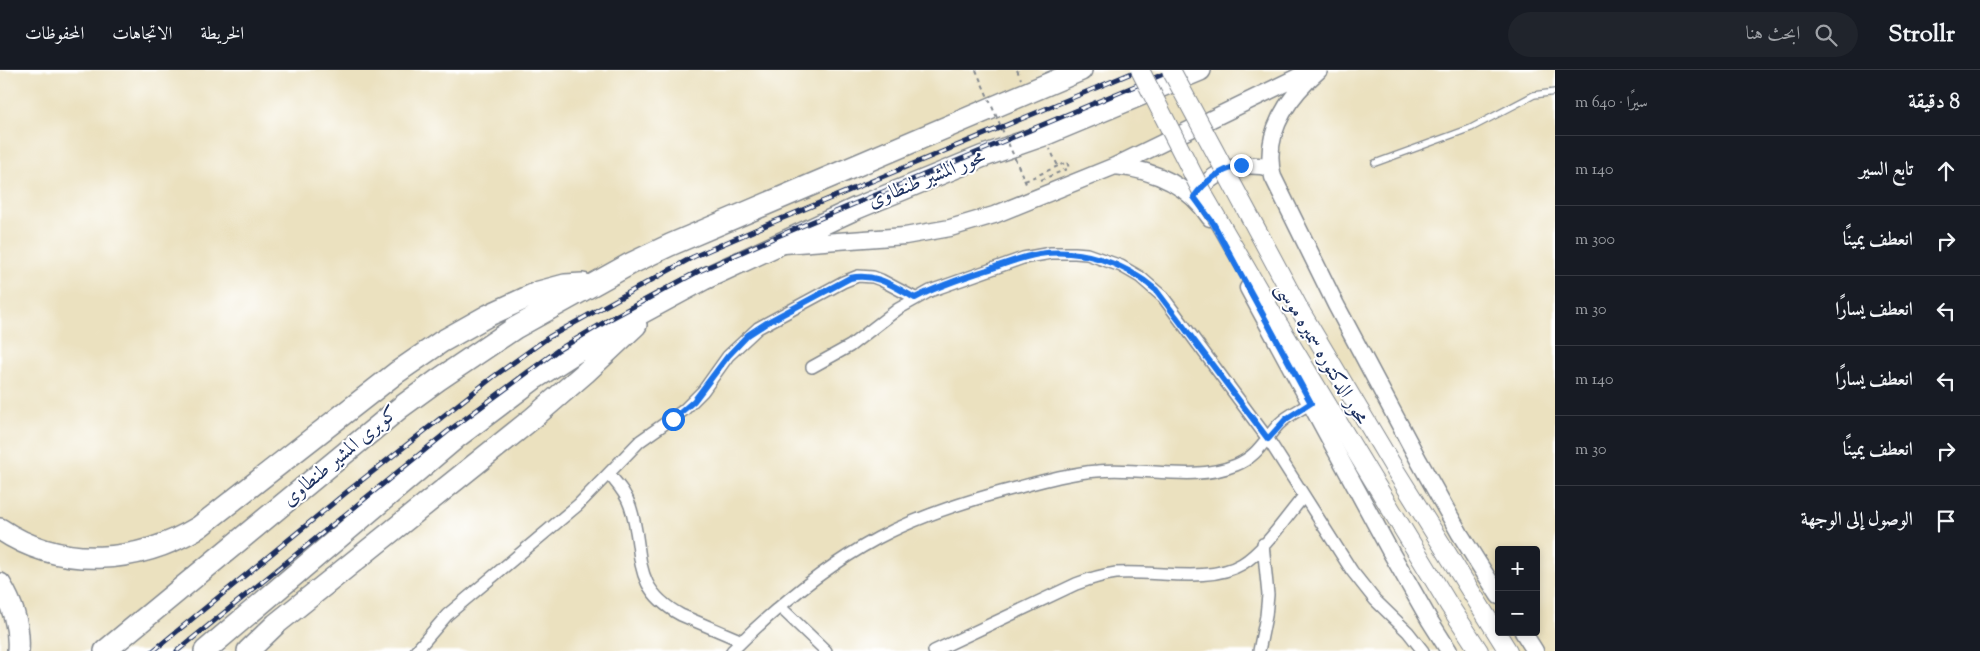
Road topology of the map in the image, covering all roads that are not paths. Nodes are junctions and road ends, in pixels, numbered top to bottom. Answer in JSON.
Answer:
{"nodes":[{"id":1,"x":1043,"y":70,"type":"edge"},
{"id":2,"x":1081,"y":70,"type":"edge"},
{"id":3,"x":1140,"y":70,"type":"edge"},
{"id":4,"x":1171,"y":70,"type":"edge"},
{"id":5,"x":1200,"y":70,"type":"edge"},
{"id":6,"x":1313,"y":70,"type":"edge"},
{"id":7,"x":1319,"y":70,"type":"edge"},
{"id":8,"x":1034,"y":89,"type":"junction"},
{"id":9,"x":1555,"y":92,"type":"edge"},
{"id":10,"x":1375,"y":163,"type":"dead end"},
{"id":11,"x":1115,"y":166,"type":"junction"},
{"id":12,"x":1271,"y":168,"type":"junction"},
{"id":13,"x":1194,"y":197,"type":"junction"},
{"id":14,"x":774,"y":246,"type":"junction"},
{"id":15,"x":591,"y":284,"type":"junction"},
{"id":16,"x":915,"y":298,"type":"junction"},
{"id":17,"x":660,"y":302,"type":"junction"},
{"id":18,"x":812,"y":367,"type":"dead end"},
{"id":19,"x":1311,"y":403,"type":"junction"},
{"id":20,"x":1268,"y":439,"type":"junction"},
{"id":21,"x":609,"y":474,"type":"junction"},
{"id":22,"x":1304,"y":496,"type":"junction"},
{"id":23,"x":0,"y":529,"type":"edge"},
{"id":24,"x":1263,"y":544,"type":"junction"},
{"id":25,"x":0,"y":584,"type":"edge"},
{"id":26,"x":1496,"y":591,"type":"edge"},
{"id":27,"x":780,"y":607,"type":"junction"},
{"id":28,"x":1526,"y":636,"type":"edge"},
{"id":29,"x":742,"y":641,"type":"junction"},
{"id":30,"x":18,"y":651,"type":"edge"},
{"id":31,"x":105,"y":651,"type":"edge"},
{"id":32,"x":205,"y":651,"type":"edge"},
{"id":33,"x":248,"y":651,"type":"edge"},
{"id":34,"x":416,"y":651,"type":"edge"},
{"id":35,"x":732,"y":651,"type":"edge"},
{"id":36,"x":826,"y":651,"type":"edge"},
{"id":37,"x":934,"y":651,"type":"edge"},
{"id":38,"x":1259,"y":651,"type":"edge"},
{"id":39,"x":1423,"y":651,"type":"edge"},
{"id":40,"x":1450,"y":651,"type":"edge"},
{"id":41,"x":1479,"y":651,"type":"edge"},
{"id":42,"x":1508,"y":651,"type":"edge"},
{"id":43,"x":1535,"y":651,"type":"edge"}],
"edges":[{"from":1,"to":8,"type":"highway"},
{"from":2,"to":8,"type":"highway","name":"محور المشير طنطاوى"},
{"from":3,"to":41,"type":"main road","name":"محور الدكتوره سميره موسى","bridge":true},
{"from":4,"to":42,"type":"main road","name":"محور الدكتوره سميره موسى","bridge":true},
{"from":5,"to":14,"type":"highway","name":"محور المشير طنطاوى"},
{"from":6,"to":11,"type":"street"},
{"from":7,"to":12,"type":"street"},
{"from":8,"to":15,"type":"highway","name":"محور المشير طنطاوى"},
{"from":9,"to":10,"type":"lane"},
{"from":11,"to":13,"type":"street"},
{"from":11,"to":14,"type":"street"},
{"from":12,"to":13,"type":"street"},
{"from":12,"to":26,"type":"street"},
{"from":13,"to":19,"type":"street"},
{"from":14,"to":17,"type":"highway","name":"محور المشير طنطاوى"},
{"from":15,"to":23,"type":"highway"},
{"from":15,"to":31,"type":"highway","name":"كوبرى المشير طنطاوى"},
{"from":16,"to":18,"type":"street"},
{"from":16,"to":20,"type":"street"},
{"from":16,"to":21,"type":"street"},
{"from":17,"to":32,"type":"highway"},
{"from":17,"to":33,"type":"highway"},
{"from":19,"to":20,"type":"street"},
{"from":19,"to":40,"type":"street"},
{"from":20,"to":22,"type":"street"},
{"from":20,"to":27,"type":"street"},
{"from":21,"to":29,"type":"street"},
{"from":21,"to":34,"type":"street"},
{"from":22,"to":24,"type":"street"},
{"from":22,"to":39,"type":"street"},
{"from":24,"to":37,"type":"street"},
{"from":24,"to":38,"type":"street"},
{"from":25,"to":30,"type":"highway"},
{"from":27,"to":29,"type":"street"},
{"from":27,"to":36,"type":"street"},
{"from":28,"to":43,"type":"street"},
{"from":29,"to":35,"type":"street"}]}
